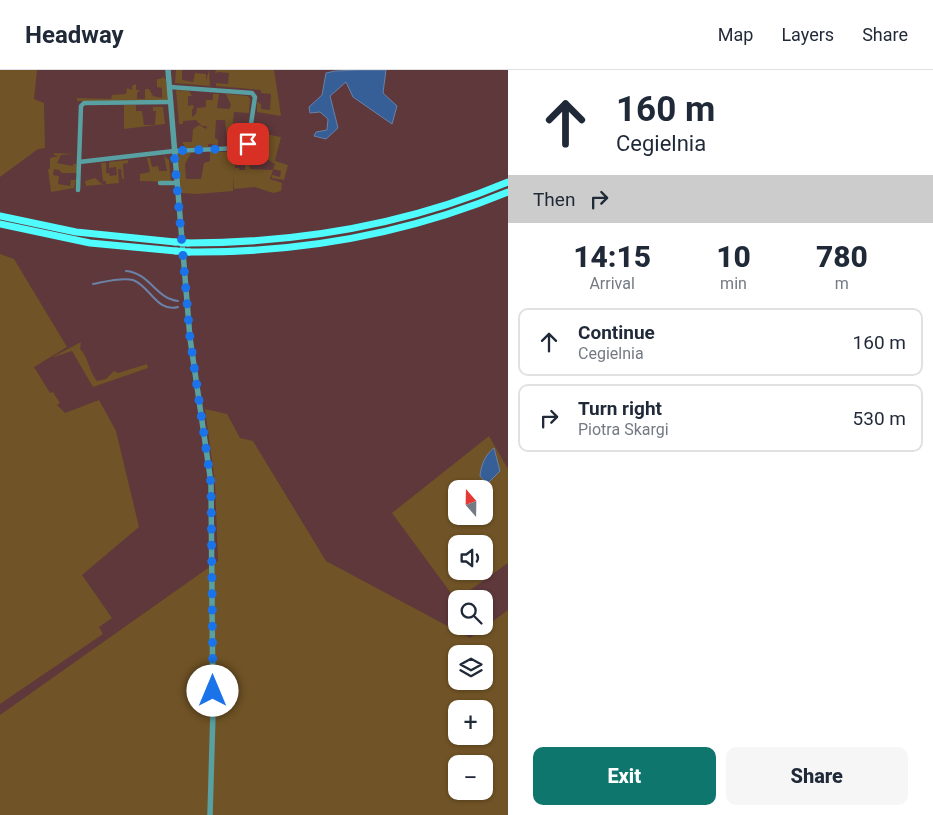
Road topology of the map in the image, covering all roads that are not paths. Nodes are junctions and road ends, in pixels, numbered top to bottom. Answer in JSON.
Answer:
{"nodes":[{"id":1,"x":168,"y":70,"type":"edge"},
{"id":2,"x":170,"y":87,"type":"junction"},
{"id":3,"x":170,"y":102,"type":"junction"},
{"id":4,"x":174,"y":151,"type":"junction"},
{"id":5,"x":79,"y":162,"type":"junction"},
{"id":6,"x":508,"y":182,"type":"edge"},
{"id":7,"x":160,"y":183,"type":"dead end"},
{"id":8,"x":177,"y":183,"type":"junction"},
{"id":9,"x":78,"y":190,"type":"dead end"},
{"id":10,"x":508,"y":192,"type":"edge"},
{"id":11,"x":0,"y":216,"type":"edge"},
{"id":12,"x":0,"y":224,"type":"edge"},
{"id":13,"x":210,"y":815,"type":"edge"}],
"edges":[{"from":1,"to":2,"type":"street"},
{"from":2,"to":3,"type":"street"},
{"from":2,"to":4,"type":"street"},
{"from":3,"to":4,"type":"street"},
{"from":3,"to":5,"type":"street"},
{"from":4,"to":5,"type":"street"},
{"from":4,"to":8,"type":"street"},
{"from":5,"to":9,"type":"street"},
{"from":6,"to":11,"type":"main road","bridge":true},
{"from":7,"to":8,"type":"street"},
{"from":8,"to":13,"type":"street"},
{"from":10,"to":12,"type":"main road","bridge":true}]}
